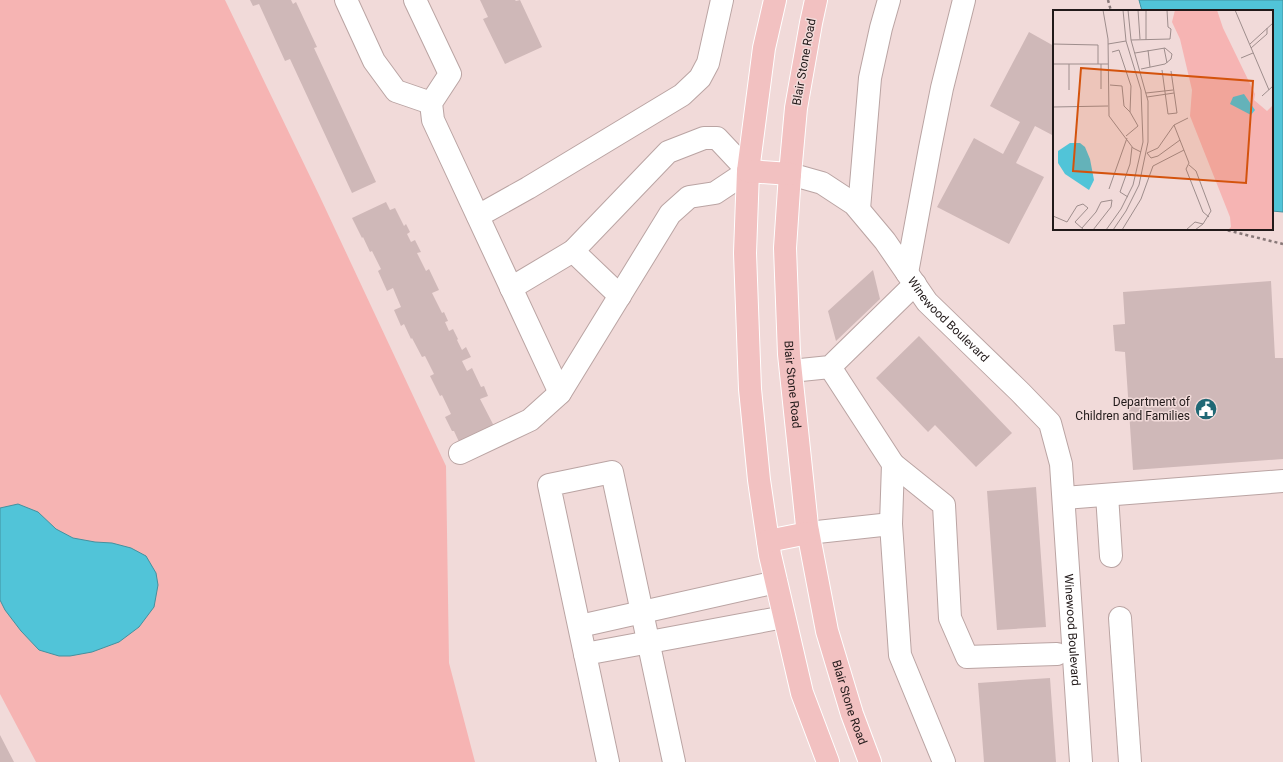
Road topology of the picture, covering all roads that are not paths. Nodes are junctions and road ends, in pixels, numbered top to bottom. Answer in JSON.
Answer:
{"nodes":[{"id":1,"x":346,"y":0,"type":"edge"},
{"id":2,"x":415,"y":0,"type":"edge"},
{"id":3,"x":722,"y":0,"type":"edge"},
{"id":4,"x":775,"y":0,"type":"edge"},
{"id":5,"x":816,"y":0,"type":"edge"},
{"id":6,"x":889,"y":0,"type":"edge"},
{"id":7,"x":964,"y":0,"type":"edge"},
{"id":8,"x":432,"y":103,"type":"junction"},
{"id":9,"x":748,"y":172,"type":"junction"},
{"id":10,"x":790,"y":174,"type":"junction"},
{"id":11,"x":859,"y":209,"type":"junction"},
{"id":12,"x":478,"y":216,"type":"junction"},
{"id":13,"x":573,"y":251,"type":"junction"},
{"id":14,"x":911,"y":278,"type":"junction"},
{"id":15,"x":511,"y":288,"type":"junction"},
{"id":16,"x":620,"y":296,"type":"junction"},
{"id":17,"x":830,"y":367,"type":"junction"},
{"id":18,"x":791,"y":371,"type":"junction"},
{"id":19,"x":560,"y":393,"type":"junction"},
{"id":20,"x":460,"y":453,"type":"dead end"},
{"id":21,"x":893,"y":464,"type":"junction"},
{"id":22,"x":1283,"y":481,"type":"edge"},
{"id":23,"x":1107,"y":495,"type":"junction"},
{"id":24,"x":1064,"y":498,"type":"junction"},
{"id":25,"x":891,"y":524,"type":"junction"},
{"id":26,"x":808,"y":534,"type":"junction"},
{"id":27,"x":768,"y":541,"type":"junction"},
{"id":28,"x":1111,"y":556,"type":"dead end"},
{"id":29,"x":776,"y":582,"type":"junction"},
{"id":30,"x":642,"y":612,"type":"junction"},
{"id":31,"x":784,"y":617,"type":"junction"},
{"id":32,"x":1120,"y":618,"type":"dead end"},
{"id":33,"x":580,"y":626,"type":"junction"},
{"id":34,"x":648,"y":642,"type":"junction"},
{"id":35,"x":585,"y":654,"type":"junction"},
{"id":36,"x":1057,"y":654,"type":"dead end"},
{"id":37,"x":608,"y":762,"type":"edge"},
{"id":38,"x":674,"y":762,"type":"edge"},
{"id":39,"x":828,"y":762,"type":"edge"},
{"id":40,"x":870,"y":762,"type":"edge"},
{"id":41,"x":944,"y":762,"type":"edge"},
{"id":42,"x":1081,"y":762,"type":"edge"},
{"id":43,"x":1130,"y":762,"type":"edge"}],
"edges":[{"from":1,"to":8,"type":"lane"},
{"from":2,"to":8,"type":"lane"},
{"from":3,"to":12,"type":"lane"},
{"from":4,"to":9,"type":"main road"},
{"from":5,"to":10,"type":"main road","name":"Blair Stone Road"},
{"from":6,"to":11,"type":"lane"},
{"from":7,"to":14,"type":"lane"},
{"from":8,"to":12,"type":"lane"},
{"from":9,"to":10,"type":"main road"},
{"from":9,"to":13,"type":"lane"},
{"from":9,"to":16,"type":"lane"},
{"from":9,"to":27,"type":"main road"},
{"from":10,"to":11,"type":"lane","name":"Winewood Boulevard"},
{"from":10,"to":18,"type":"main road","name":"Blair Stone Road"},
{"from":11,"to":14,"type":"lane","name":"Winewood Boulevard"},
{"from":12,"to":15,"type":"lane"},
{"from":13,"to":15,"type":"lane"},
{"from":13,"to":16,"type":"lane"},
{"from":14,"to":17,"type":"lane"},
{"from":14,"to":24,"type":"lane","name":"Winewood Boulevard"},
{"from":15,"to":19,"type":"lane"},
{"from":16,"to":19,"type":"lane"},
{"from":17,"to":18,"type":"lane"},
{"from":17,"to":21,"type":"lane"},
{"from":18,"to":26,"type":"main road","name":"Blair Stone Road"},
{"from":19,"to":20,"type":"lane"},
{"from":21,"to":25,"type":"lane"},
{"from":21,"to":36,"type":"lane"},
{"from":22,"to":23,"type":"lane"},
{"from":23,"to":24,"type":"lane"},
{"from":23,"to":28,"type":"lane"},
{"from":24,"to":42,"type":"lane","name":"Winewood Boulevard"},
{"from":25,"to":26,"type":"lane"},
{"from":25,"to":41,"type":"lane"},
{"from":26,"to":27,"type":"main road"},
{"from":26,"to":40,"type":"main road","name":"Blair Stone Road"},
{"from":27,"to":29,"type":"main road"},
{"from":29,"to":30,"type":"lane"},
{"from":29,"to":31,"type":"main road"},
{"from":30,"to":33,"type":"lane"},
{"from":30,"to":33,"type":"lane"},
{"from":30,"to":34,"type":"lane"},
{"from":31,"to":34,"type":"lane"},
{"from":31,"to":39,"type":"main road"},
{"from":32,"to":43,"type":"lane"},
{"from":33,"to":35,"type":"lane"},
{"from":34,"to":35,"type":"lane"},
{"from":34,"to":38,"type":"lane"},
{"from":35,"to":37,"type":"lane"}]}
